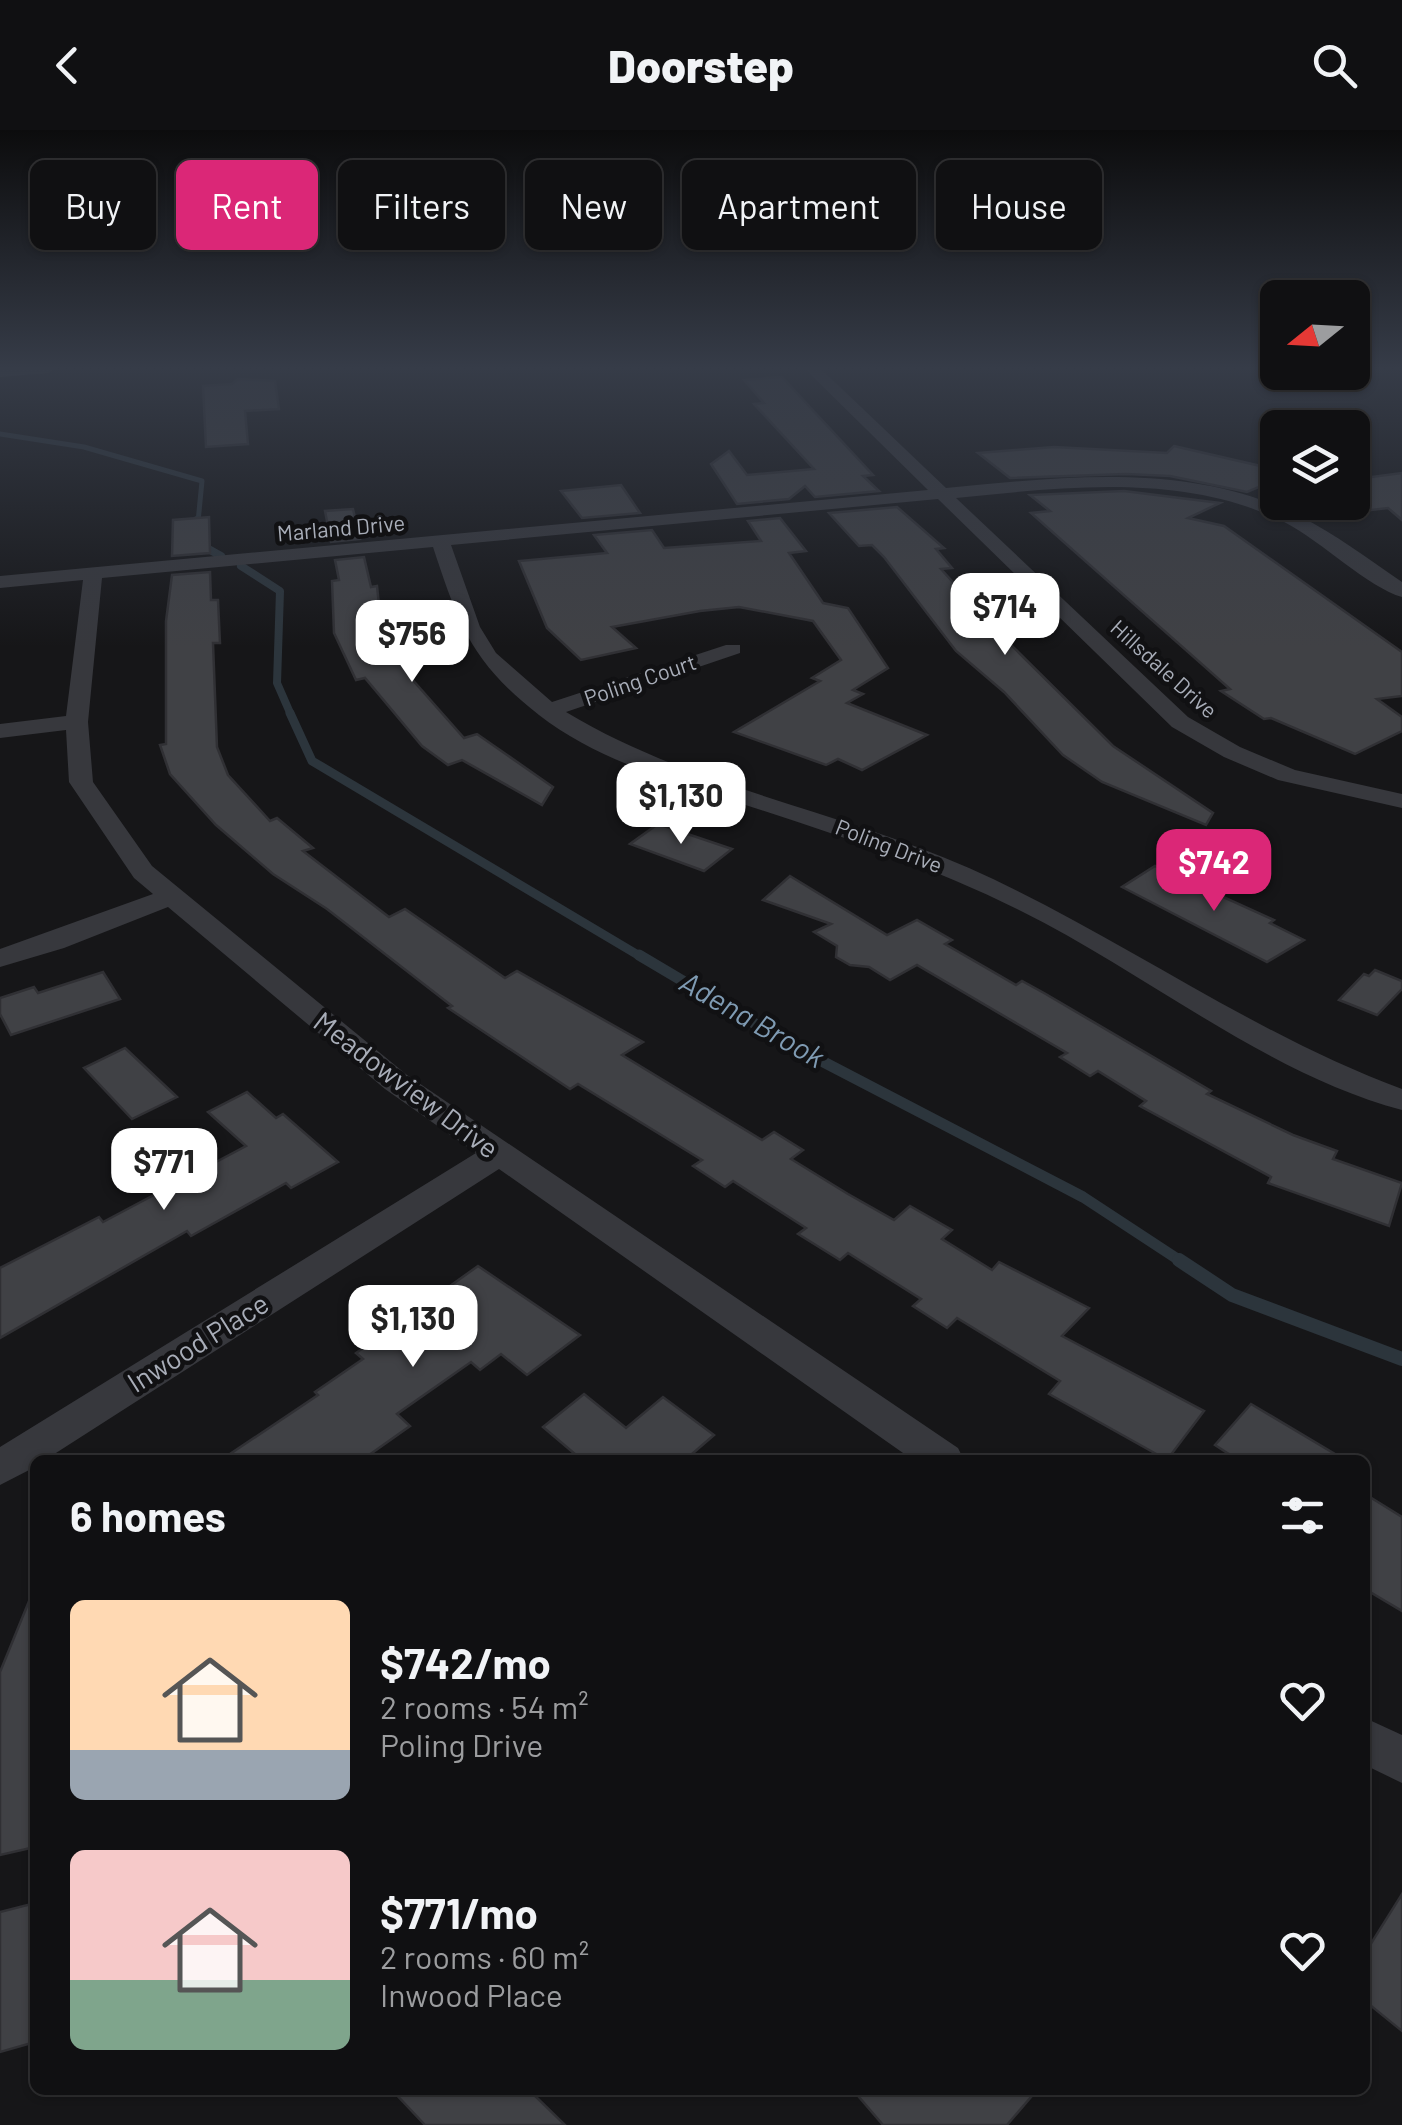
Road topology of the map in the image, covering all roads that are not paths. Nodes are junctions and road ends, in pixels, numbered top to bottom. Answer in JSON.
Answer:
{"nodes":[{"id":1,"x":907,"y":460,"type":"edge"},
{"id":2,"x":943,"y":494,"type":"junction"},
{"id":3,"x":440,"y":542,"type":"junction"},
{"id":4,"x":93,"y":574,"type":"junction"},
{"id":5,"x":0,"y":582,"type":"edge"},
{"id":6,"x":1402,"y":591,"type":"edge"},
{"id":7,"x":732,"y":649,"type":"dead end"},
{"id":8,"x":548,"y":711,"type":"junction"},
{"id":9,"x":78,"y":722,"type":"junction"},
{"id":10,"x":0,"y":731,"type":"edge"},
{"id":11,"x":1402,"y":801,"type":"edge"},
{"id":12,"x":169,"y":897,"type":"junction"},
{"id":13,"x":0,"y":958,"type":"edge"},
{"id":14,"x":1402,"y":1100,"type":"edge"},
{"id":15,"x":498,"y":1155,"type":"junction"},
{"id":16,"x":937,"y":1455,"type":"edge"},
{"id":17,"x":0,"y":1468,"type":"edge"},
{"id":18,"x":1370,"y":1743,"type":"edge"},
{"id":19,"x":1402,"y":1760,"type":"edge"}],
"edges":[{"from":1,"to":2,"type":"street","name":"Hillsdale Drive"},
{"from":2,"to":3,"type":"street","name":"Marland Drive"},
{"from":2,"to":6,"type":"street","name":"Marland Drive"},
{"from":2,"to":11,"type":"street","name":"Hillsdale Drive"},
{"from":3,"to":4,"type":"street","name":"Marland Drive"},
{"from":3,"to":8,"type":"street","name":"Poling Drive"},
{"from":4,"to":5,"type":"street","name":"Marland Drive"},
{"from":4,"to":9,"type":"street","name":"Meadowview Drive"},
{"from":7,"to":8,"type":"street","name":"Poling Court"},
{"from":8,"to":14,"type":"street","name":"Poling Drive"},
{"from":9,"to":10,"type":"street"},
{"from":9,"to":12,"type":"street","name":"Meadowview Drive"},
{"from":12,"to":13,"type":"street"},
{"from":12,"to":15,"type":"street","name":"Meadowview Drive"},
{"from":15,"to":16,"type":"street","name":"Meadowview Drive"},
{"from":15,"to":17,"type":"street","name":"Inwood Place"},
{"from":18,"to":19,"type":"street"}]}
